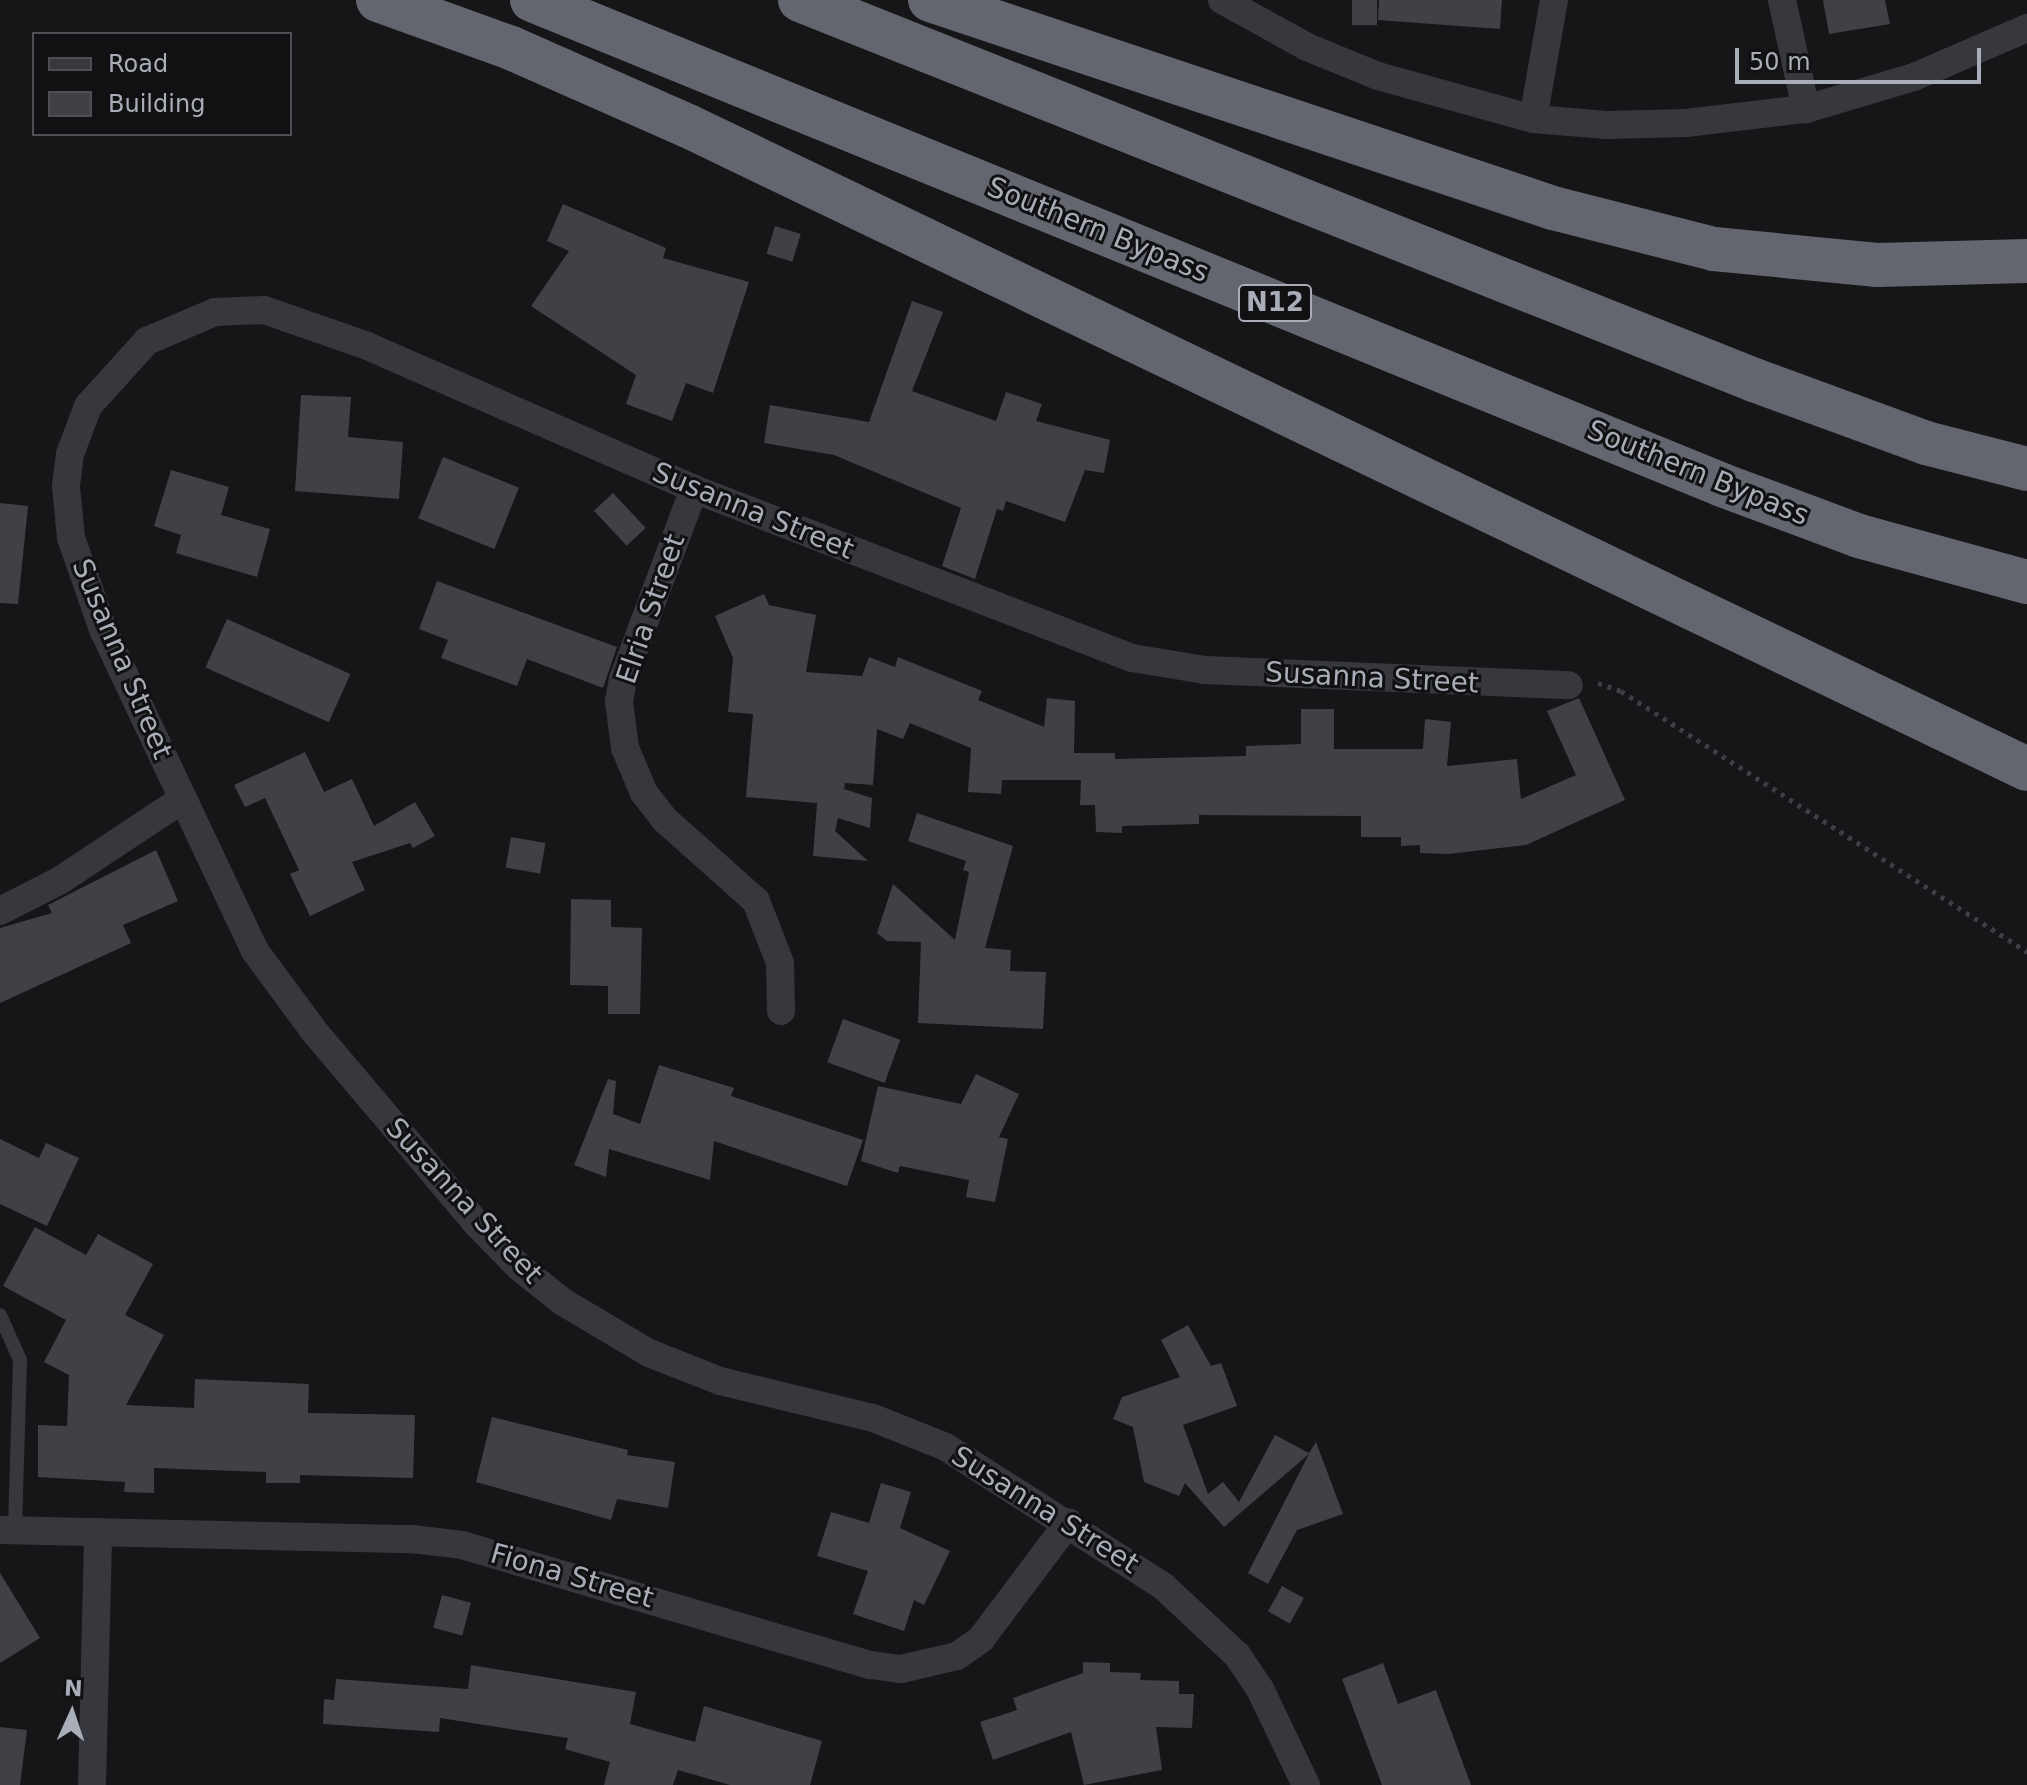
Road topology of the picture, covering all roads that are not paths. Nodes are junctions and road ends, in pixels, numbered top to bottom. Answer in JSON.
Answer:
{"nodes":[{"id":1,"x":378,"y":0,"type":"edge"},
{"id":2,"x":532,"y":0,"type":"edge"},
{"id":3,"x":800,"y":0,"type":"edge"},
{"id":4,"x":930,"y":0,"type":"edge"},
{"id":5,"x":1222,"y":0,"type":"edge"},
{"id":6,"x":1554,"y":0,"type":"edge"},
{"id":7,"x":1782,"y":0,"type":"edge"},
{"id":8,"x":2027,"y":28,"type":"edge"},
{"id":9,"x":1806,"y":109,"type":"junction"},
{"id":10,"x":1533,"y":119,"type":"junction"},
{"id":11,"x":2027,"y":261,"type":"edge"},
{"id":12,"x":2027,"y":469,"type":"edge"},
{"id":13,"x":694,"y":489,"type":"junction"},
{"id":14,"x":2027,"y":582,"type":"edge"},
{"id":15,"x":1569,"y":685,"type":"road end"},
{"id":16,"x":2027,"y":769,"type":"edge"},
{"id":17,"x":183,"y":799,"type":"junction"},
{"id":18,"x":0,"y":911,"type":"edge"},
{"id":19,"x":781,"y":1011,"type":"dead end"},
{"id":20,"x":0,"y":1315,"type":"edge"},
{"id":21,"x":1069,"y":1522,"type":"junction"},
{"id":22,"x":8,"y":1530,"type":"edge"},
{"id":23,"x":98,"y":1532,"type":"junction"},
{"id":24,"x":92,"y":1785,"type":"edge"},
{"id":25,"x":1306,"y":1785,"type":"edge"}],
"edges":[{"from":1,"to":16,"type":"highway"},
{"from":2,"to":14,"type":"highway","name":"Southern Bypass","number":"N12"},
{"from":3,"to":12,"type":"highway"},
{"from":4,"to":11,"type":"highway"},
{"from":5,"to":10,"type":"street"},
{"from":6,"to":10,"type":"street"},
{"from":7,"to":9,"type":"street"},
{"from":8,"to":9,"type":"street"},
{"from":9,"to":10,"type":"street"},
{"from":13,"to":15,"type":"street","name":"Susanna Street"},
{"from":13,"to":17,"type":"street","name":"Susanna Street"},
{"from":13,"to":19,"type":"street","name":"Elria Street"},
{"from":17,"to":18,"type":"street"},
{"from":17,"to":21,"type":"street","name":"Susanna Street"},
{"from":20,"to":22,"type":"lane"},
{"from":21,"to":23,"type":"street","name":"Fiona Street"},
{"from":21,"to":25,"type":"street","name":"Susanna Street"},
{"from":22,"to":23,"type":"street","name":"Fiona Street"},
{"from":23,"to":24,"type":"street"}]}
